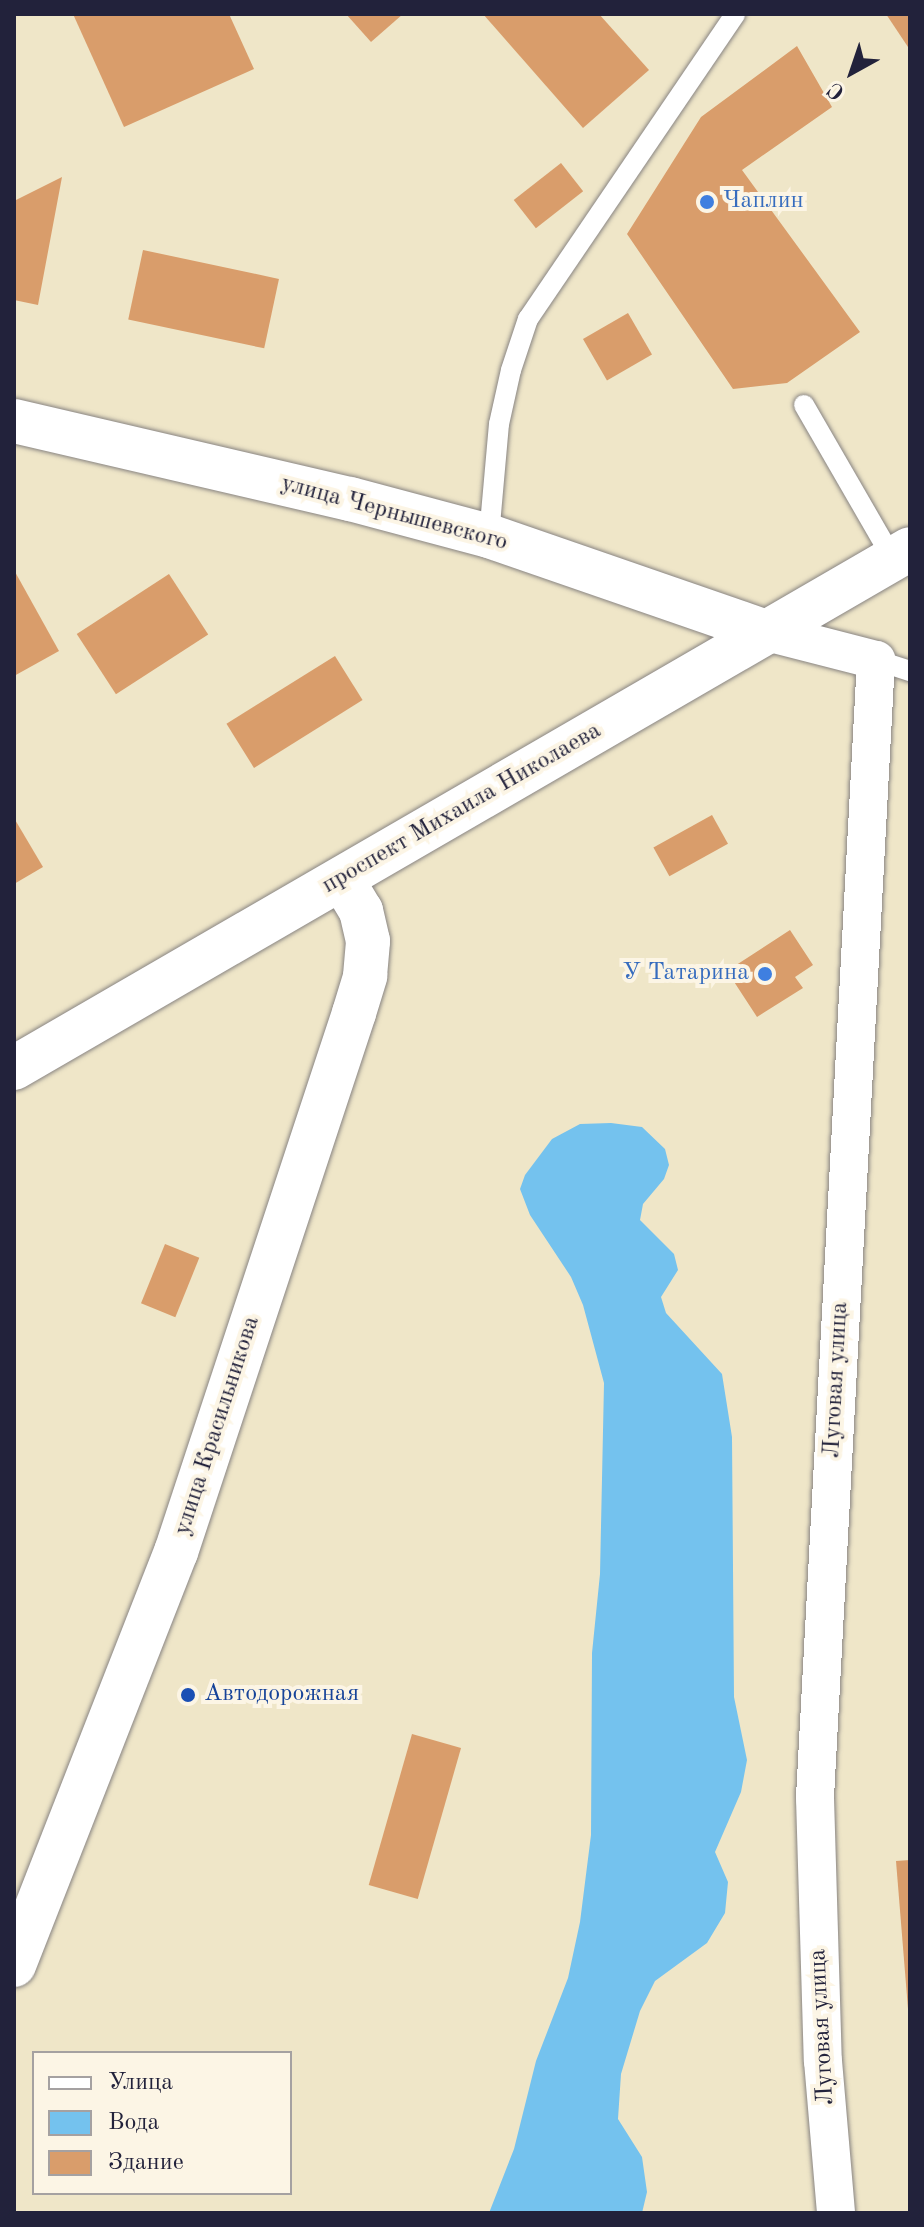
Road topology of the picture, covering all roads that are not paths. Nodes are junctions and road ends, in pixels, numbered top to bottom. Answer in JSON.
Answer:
{"nodes":[{"id":1,"x":735,"y":14,"type":"edge"},
{"id":2,"x":804,"y":405,"type":"dead end"},
{"id":3,"x":14,"y":421,"type":"edge"},
{"id":4,"x":489,"y":536,"type":"junction"},
{"id":5,"x":902,"y":554,"type":"edge"},
{"id":6,"x":767,"y":632,"type":"junction"},
{"id":7,"x":893,"y":665,"type":"edge"},
{"id":8,"x":342,"y":879,"type":"junction"},
{"id":9,"x":14,"y":1068,"type":"edge"},
{"id":10,"x":14,"y":1965,"type":"edge"},
{"id":11,"x":836,"y":2213,"type":"edge"}],
"edges":[{"from":1,"to":4,"type":"lane"},
{"from":2,"to":5,"type":"lane"},
{"from":3,"to":4,"type":"main road","name":"улица Чернышевского"},
{"from":4,"to":6,"type":"main road","name":"улица Чернышевского"},
{"from":5,"to":6,"type":"main road","name":"проспект Михаила Николаева"},
{"from":6,"to":7,"type":"street","name":"Луговая улица"},
{"from":6,"to":8,"type":"main road","name":"проспект Михаила Николаева"},
{"from":7,"to":11,"type":"street","name":"Луговая улица"},
{"from":8,"to":9,"type":"main road","name":"проспект Михаила Николаева"},
{"from":8,"to":10,"type":"main road","name":"улица Красильникова"}]}
